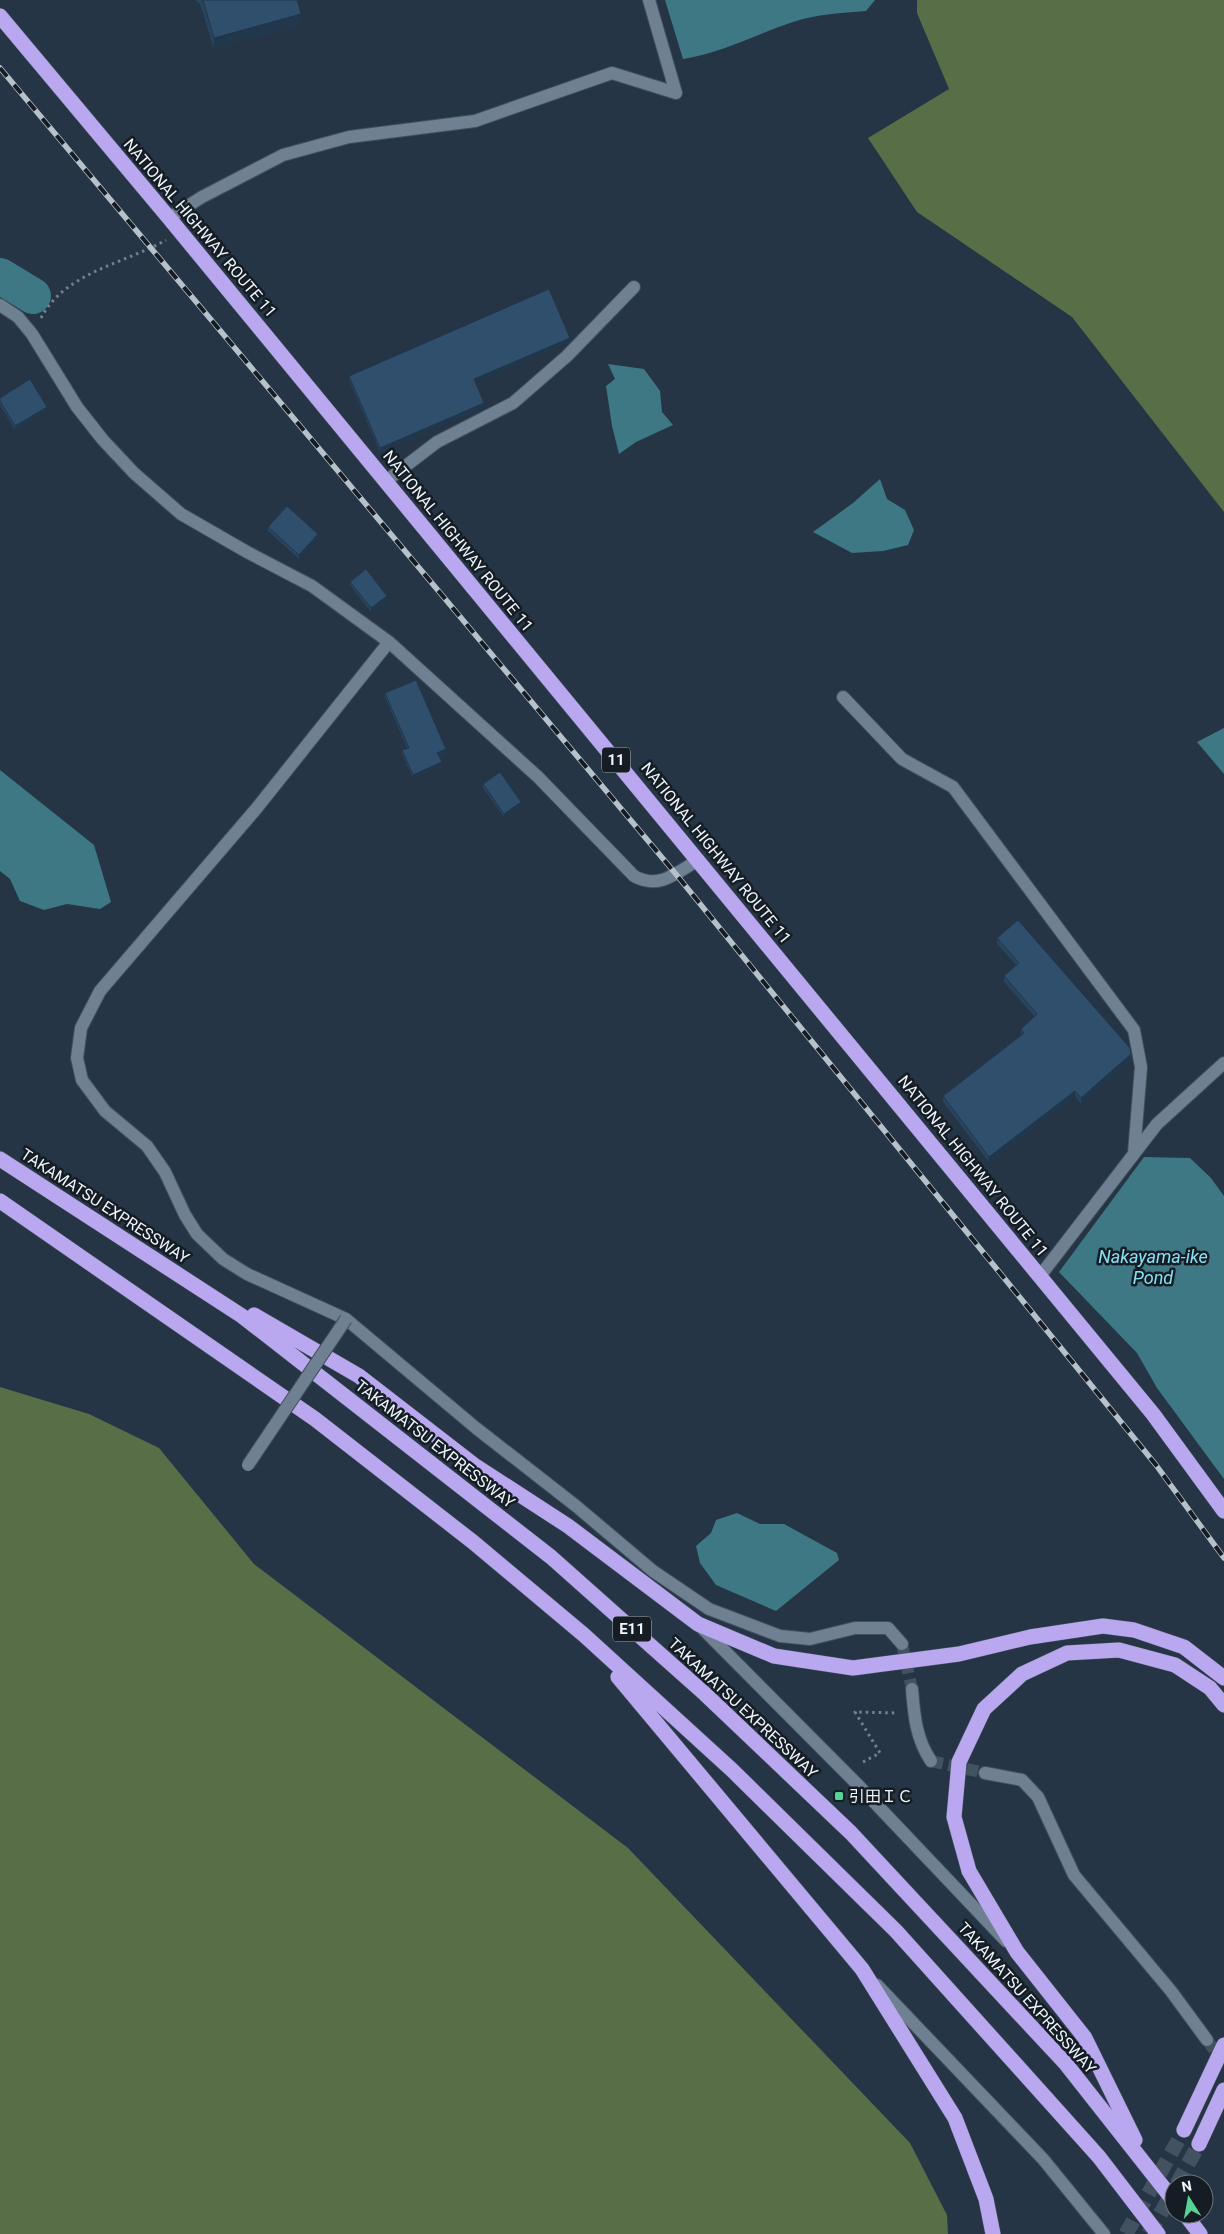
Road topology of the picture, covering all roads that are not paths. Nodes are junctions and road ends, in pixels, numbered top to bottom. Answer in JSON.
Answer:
{"nodes":[{"id":1,"x":649,"y":0,"type":"edge"},
{"id":2,"x":0,"y":16,"type":"edge"},
{"id":3,"x":169,"y":218,"type":"junction"},
{"id":4,"x":634,"y":286,"type":"dead end"},
{"id":5,"x":0,"y":305,"type":"edge"},
{"id":6,"x":386,"y":480,"type":"junction"},
{"id":7,"x":389,"y":642,"type":"junction"},
{"id":8,"x":843,"y":697,"type":"dead end"},
{"id":9,"x":698,"y":860,"type":"junction"},
{"id":10,"x":1224,"y":1063,"type":"edge"},
{"id":11,"x":1134,"y":1153,"type":"junction"},
{"id":12,"x":0,"y":1159,"type":"edge"},
{"id":13,"x":0,"y":1201,"type":"edge"},
{"id":14,"x":144,"y":1252,"type":"junction"},
{"id":15,"x":1040,"y":1276,"type":"junction"},
{"id":16,"x":346,"y":1319,"type":"junction"},
{"id":17,"x":248,"y":1465,"type":"dead end"},
{"id":18,"x":1224,"y":1511,"type":"edge"},
{"id":19,"x":698,"y":1624,"type":"junction"},
{"id":20,"x":584,"y":1635,"type":"junction"},
{"id":21,"x":902,"y":1644,"type":"tunnel mouth"},
{"id":22,"x":1224,"y":1678,"type":"edge"},
{"id":23,"x":912,"y":1689,"type":"tunnel mouth"},
{"id":24,"x":1224,"y":1706,"type":"edge"},
{"id":25,"x":931,"y":1760,"type":"dead end"},
{"id":26,"x":985,"y":1773,"type":"tunnel mouth"},
{"id":27,"x":1017,"y":1952,"type":"junction"},
{"id":28,"x":862,"y":1969,"type":"junction"},
{"id":29,"x":1207,"y":2040,"type":"tunnel mouth"},
{"id":30,"x":1224,"y":2045,"type":"edge"},
{"id":31,"x":1224,"y":2090,"type":"edge"},
{"id":32,"x":1184,"y":2130,"type":"tunnel mouth"},
{"id":33,"x":1199,"y":2144,"type":"tunnel mouth"},
{"id":34,"x":1147,"y":2167,"type":"junction"},
{"id":35,"x":1164,"y":2188,"type":"edge"},
{"id":36,"x":994,"y":2234,"type":"edge"},
{"id":37,"x":1104,"y":2234,"type":"edge"},
{"id":38,"x":1158,"y":2234,"type":"edge"}],
"edges":[{"from":1,"to":3,"type":"street"},
{"from":2,"to":3,"type":"highway","name":"NATIONAL HIGHWAY ROUTE 11","number":"11"},
{"from":3,"to":6,"type":"highway","name":"NATIONAL HIGHWAY ROUTE 11","number":"11"},
{"from":4,"to":6,"type":"street"},
{"from":5,"to":7,"type":"street"},
{"from":6,"to":9,"type":"highway","name":"NATIONAL HIGHWAY ROUTE 11","number":"11"},
{"from":7,"to":9,"type":"street"},
{"from":7,"to":16,"type":"street"},
{"from":8,"to":11,"type":"street"},
{"from":9,"to":15,"type":"highway","name":"NATIONAL HIGHWAY ROUTE 11","number":"11"},
{"from":10,"to":11,"type":"street"},
{"from":11,"to":15,"type":"street"},
{"from":12,"to":14,"type":"highway","name":"TAKAMATSU EXPRESSWAY","number":"E11"},
{"from":13,"to":20,"type":"highway","number":"E11"},
{"from":14,"to":19,"type":"highway"},
{"from":14,"to":34,"type":"highway","name":"TAKAMATSU EXPRESSWAY","number":"E11"},
{"from":15,"to":18,"type":"highway","name":"NATIONAL HIGHWAY ROUTE 11","number":"11"},
{"from":16,"to":17,"type":"street","bridge":true},
{"from":16,"to":21,"type":"street"},
{"from":19,"to":22,"type":"highway"},
{"from":19,"to":27,"type":"street"},
{"from":20,"to":28,"type":"highway"},
{"from":20,"to":38,"type":"highway","number":"E11"},
{"from":23,"to":25,"type":"street"},
{"from":24,"to":27,"type":"highway"},
{"from":26,"to":29,"type":"street"},
{"from":27,"to":34,"type":"highway"},
{"from":28,"to":36,"type":"highway"},
{"from":28,"to":37,"type":"street"},
{"from":30,"to":32,"type":"highway"},
{"from":31,"to":33,"type":"highway"},
{"from":34,"to":35,"type":"highway","name":"TAKAMATSU EXPRESSWAY","number":"E11"}]}
